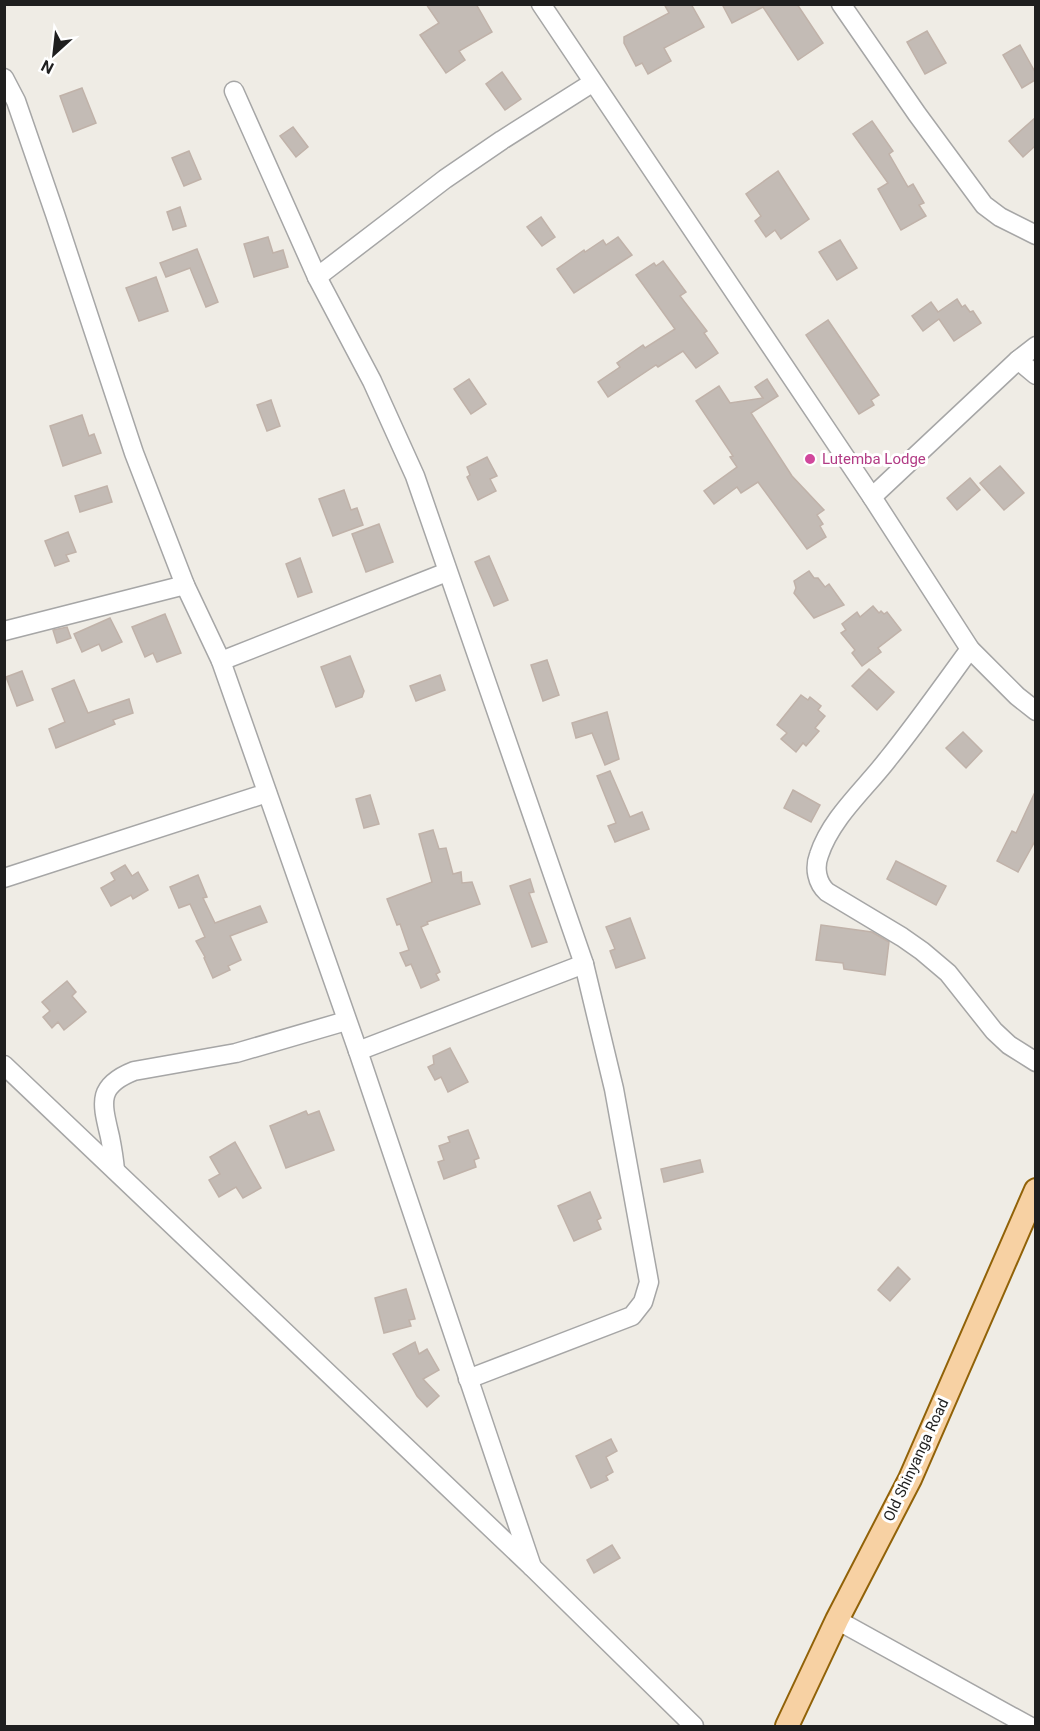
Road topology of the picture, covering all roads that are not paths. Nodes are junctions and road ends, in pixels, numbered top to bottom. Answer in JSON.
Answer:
{"nodes":[{"id":1,"x":541,"y":4,"type":"edge"},
{"id":2,"x":841,"y":4,"type":"edge"},
{"id":3,"x":4,"y":78,"type":"edge"},
{"id":4,"x":592,"y":83,"type":"junction"},
{"id":5,"x":234,"y":91,"type":"dead end"},
{"id":6,"x":1035,"y":235,"type":"edge"},
{"id":7,"x":317,"y":278,"type":"junction"},
{"id":8,"x":1035,"y":346,"type":"edge"},
{"id":9,"x":1018,"y":360,"type":"junction"},
{"id":10,"x":1035,"y":375,"type":"edge"},
{"id":11,"x":872,"y":497,"type":"junction"},
{"id":12,"x":447,"y":572,"type":"junction"},
{"id":13,"x":185,"y":585,"type":"junction"},
{"id":14,"x":4,"y":631,"type":"edge"},
{"id":15,"x":970,"y":648,"type":"junction"},
{"id":16,"x":221,"y":661,"type":"junction"},
{"id":17,"x":1035,"y":711,"type":"edge"},
{"id":18,"x":267,"y":793,"type":"junction"},
{"id":19,"x":4,"y":878,"type":"edge"},
{"id":20,"x":584,"y":964,"type":"junction"},
{"id":21,"x":346,"y":1021,"type":"junction"},
{"id":22,"x":358,"y":1051,"type":"junction"},
{"id":23,"x":1035,"y":1062,"type":"edge"},
{"id":24,"x":4,"y":1065,"type":"edge"},
{"id":25,"x":115,"y":1170,"type":"junction"},
{"id":26,"x":1035,"y":1190,"type":"edge"},
{"id":27,"x":468,"y":1379,"type":"junction"},
{"id":28,"x":532,"y":1567,"type":"junction"},
{"id":29,"x":837,"y":1620,"type":"junction"},
{"id":30,"x":694,"y":1726,"type":"edge"},
{"id":31,"x":787,"y":1726,"type":"edge"},
{"id":32,"x":1029,"y":1726,"type":"edge"}],
"edges":[{"from":1,"to":4,"type":"street"},
{"from":2,"to":6,"type":"street"},
{"from":3,"to":13,"type":"street"},
{"from":4,"to":7,"type":"street"},
{"from":4,"to":11,"type":"street"},
{"from":5,"to":7,"type":"street"},
{"from":7,"to":12,"type":"street"},
{"from":8,"to":9,"type":"street"},
{"from":9,"to":10,"type":"street"},
{"from":9,"to":11,"type":"street"},
{"from":11,"to":15,"type":"street"},
{"from":12,"to":16,"type":"street"},
{"from":12,"to":20,"type":"street"},
{"from":13,"to":14,"type":"street"},
{"from":13,"to":16,"type":"street"},
{"from":15,"to":17,"type":"street"},
{"from":15,"to":23,"type":"street"},
{"from":16,"to":18,"type":"street"},
{"from":18,"to":19,"type":"street"},
{"from":18,"to":21,"type":"street"},
{"from":20,"to":22,"type":"street"},
{"from":20,"to":27,"type":"street"},
{"from":21,"to":22,"type":"street"},
{"from":21,"to":25,"type":"street"},
{"from":22,"to":27,"type":"street"},
{"from":24,"to":25,"type":"street"},
{"from":25,"to":28,"type":"street"},
{"from":26,"to":29,"type":"main road","name":"Old Shinyanga Road"},
{"from":27,"to":28,"type":"street"},
{"from":28,"to":30,"type":"street"},
{"from":29,"to":31,"type":"main road","name":"Old Shinyanga Road"},
{"from":29,"to":32,"type":"street"}]}
